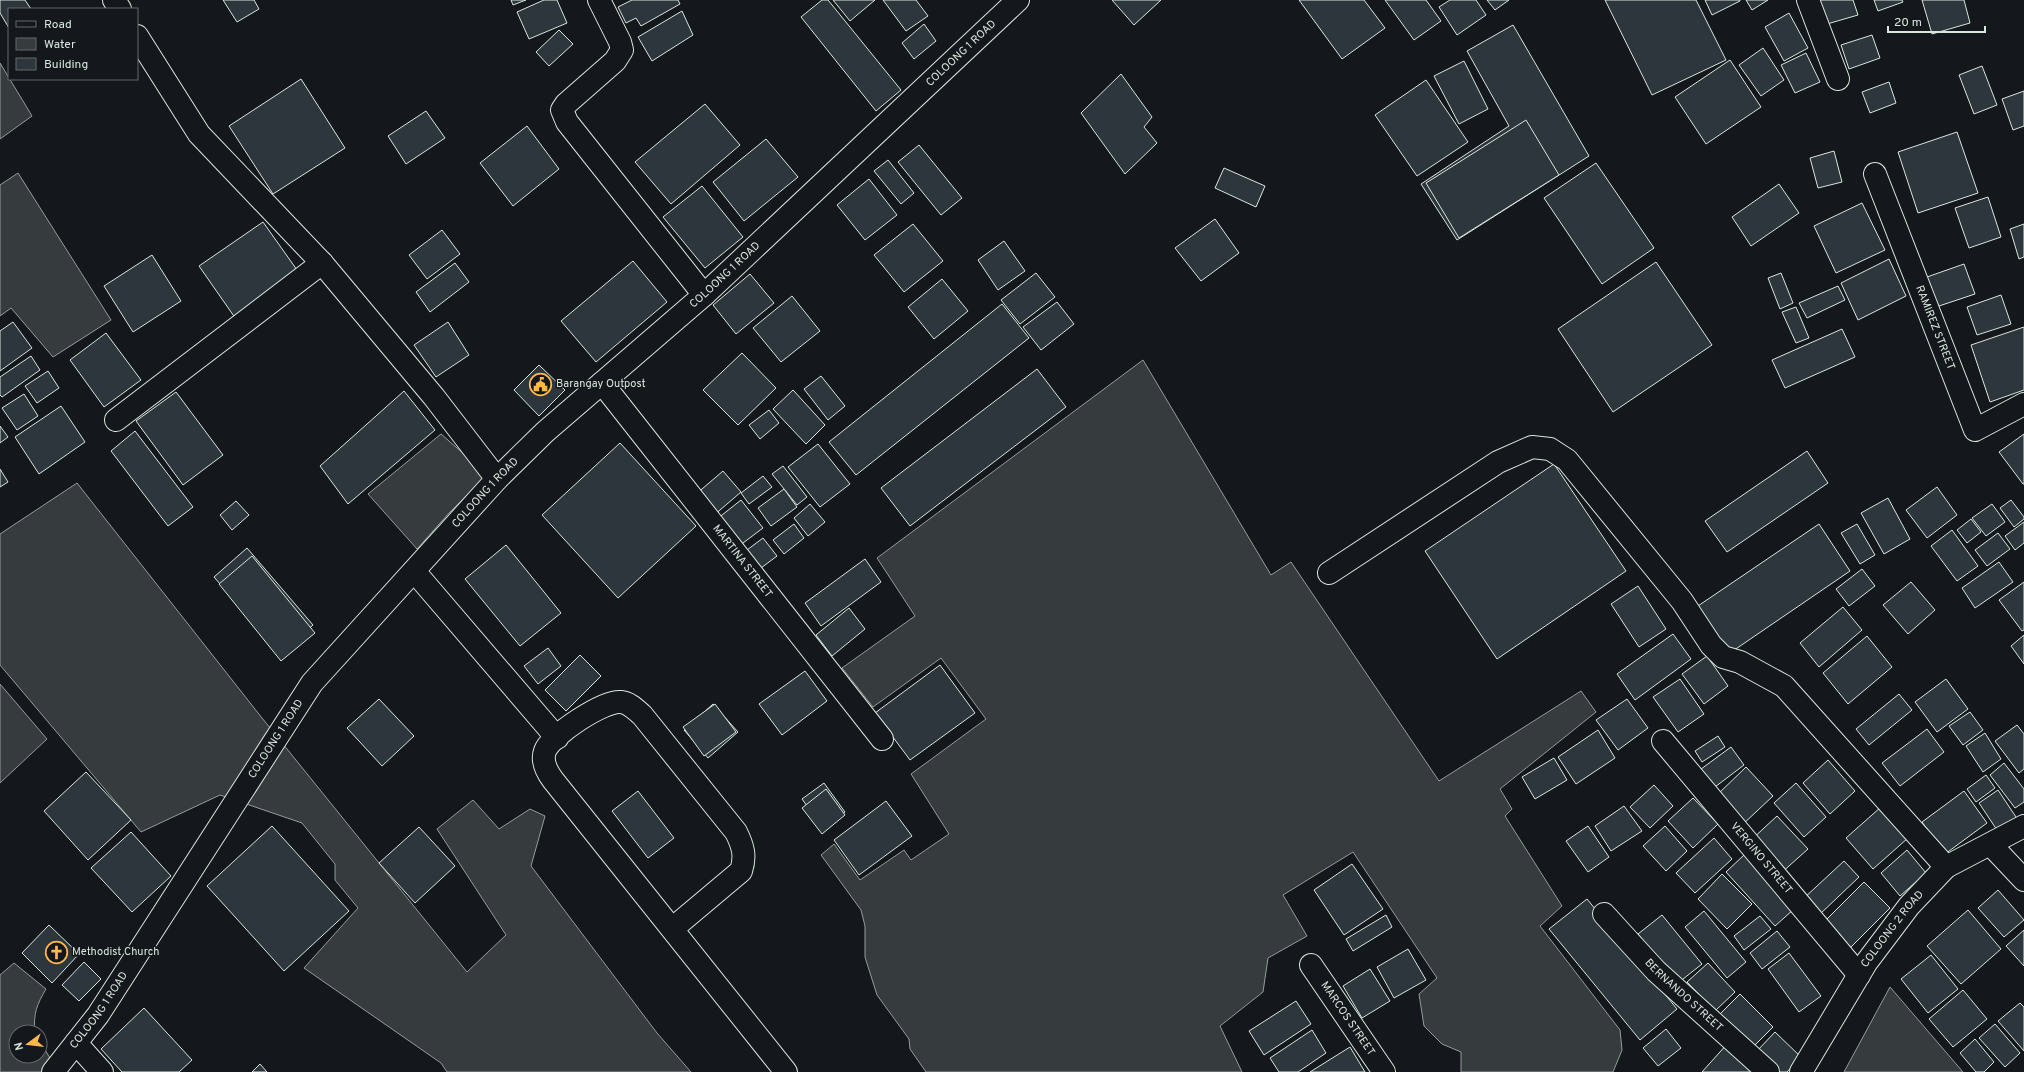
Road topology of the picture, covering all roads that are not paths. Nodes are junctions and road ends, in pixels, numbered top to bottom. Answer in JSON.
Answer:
{"nodes":[{"id":1,"x":599,"y":0,"type":"edge"},
{"id":2,"x":1018,"y":0,"type":"edge"},
{"id":3,"x":1808,"y":0,"type":"edge"},
{"id":4,"x":138,"y":38,"type":"edge"},
{"id":5,"x":1838,"y":79,"type":"dead end"},
{"id":6,"x":1875,"y":174,"type":"dead end"},
{"id":7,"x":322,"y":263,"type":"junction"},
{"id":8,"x":704,"y":295,"type":"junction"},
{"id":9,"x":602,"y":383,"type":"junction"},
{"id":10,"x":2024,"y":404,"type":"edge"},
{"id":11,"x":116,"y":420,"type":"dead end"},
{"id":12,"x":497,"y":479,"type":"junction"},
{"id":13,"x":414,"y":571,"type":"junction"},
{"id":14,"x":1329,"y":573,"type":"dead end"},
{"id":15,"x":557,"y":738,"type":"junction"},
{"id":16,"x":882,"y":739,"type":"dead end"},
{"id":17,"x":1663,"y":742,"type":"dead end"},
{"id":18,"x":2024,"y":826,"type":"edge"},
{"id":19,"x":1991,"y":845,"type":"junction"},
{"id":20,"x":1946,"y":867,"type":"junction"},
{"id":21,"x":2024,"y":880,"type":"edge"},
{"id":22,"x":1604,"y":914,"type":"dead end"},
{"id":23,"x":672,"y":929,"type":"junction"},
{"id":24,"x":1311,"y":964,"type":"dead end"},
{"id":25,"x":1859,"y":975,"type":"junction"},
{"id":26,"x":76,"y":1043,"type":"junction"},
{"id":27,"x":53,"y":1072,"type":"edge"},
{"id":28,"x":102,"y":1072,"type":"edge"},
{"id":29,"x":786,"y":1072,"type":"edge"},
{"id":30,"x":1384,"y":1072,"type":"edge"},
{"id":31,"x":1768,"y":1072,"type":"edge"},
{"id":32,"x":1801,"y":1072,"type":"edge"}],
"edges":[{"from":1,"to":8,"type":"street"},
{"from":2,"to":8,"type":"street","name":"COLOONG 1 ROAD"},
{"from":3,"to":5,"type":"street"},
{"from":4,"to":7,"type":"street"},
{"from":6,"to":10,"type":"street","name":"RAMIREZ STREET"},
{"from":7,"to":11,"type":"street"},
{"from":7,"to":12,"type":"street"},
{"from":8,"to":9,"type":"street","name":"COLOONG 1 ROAD"},
{"from":9,"to":12,"type":"street","name":"COLOONG 1 ROAD"},
{"from":9,"to":16,"type":"street","name":"MARTINA STREET"},
{"from":12,"to":13,"type":"street","name":"COLOONG 1 ROAD"},
{"from":13,"to":15,"type":"street"},
{"from":13,"to":26,"type":"street","name":"COLOONG 1 ROAD"},
{"from":14,"to":20,"type":"street"},
{"from":15,"to":23,"type":"street"},
{"from":15,"to":23,"type":"street"},
{"from":17,"to":25,"type":"street","name":"VERGINO STREET"},
{"from":18,"to":19,"type":"street","name":"COLOONG 2 ROAD"},
{"from":19,"to":20,"type":"street","name":"COLOONG 2 ROAD"},
{"from":19,"to":21,"type":"street"},
{"from":20,"to":25,"type":"street","name":"COLOONG 2 ROAD"},
{"from":22,"to":31,"type":"street","name":"BERNANDO STREET"},
{"from":23,"to":29,"type":"street"},
{"from":24,"to":30,"type":"street","name":"MARCOS STREET"},
{"from":25,"to":32,"type":"street","name":"COLOONG 2 ROAD"},
{"from":26,"to":27,"type":"street","name":"COLOONG 1 ROAD"},
{"from":26,"to":28,"type":"street"}]}
